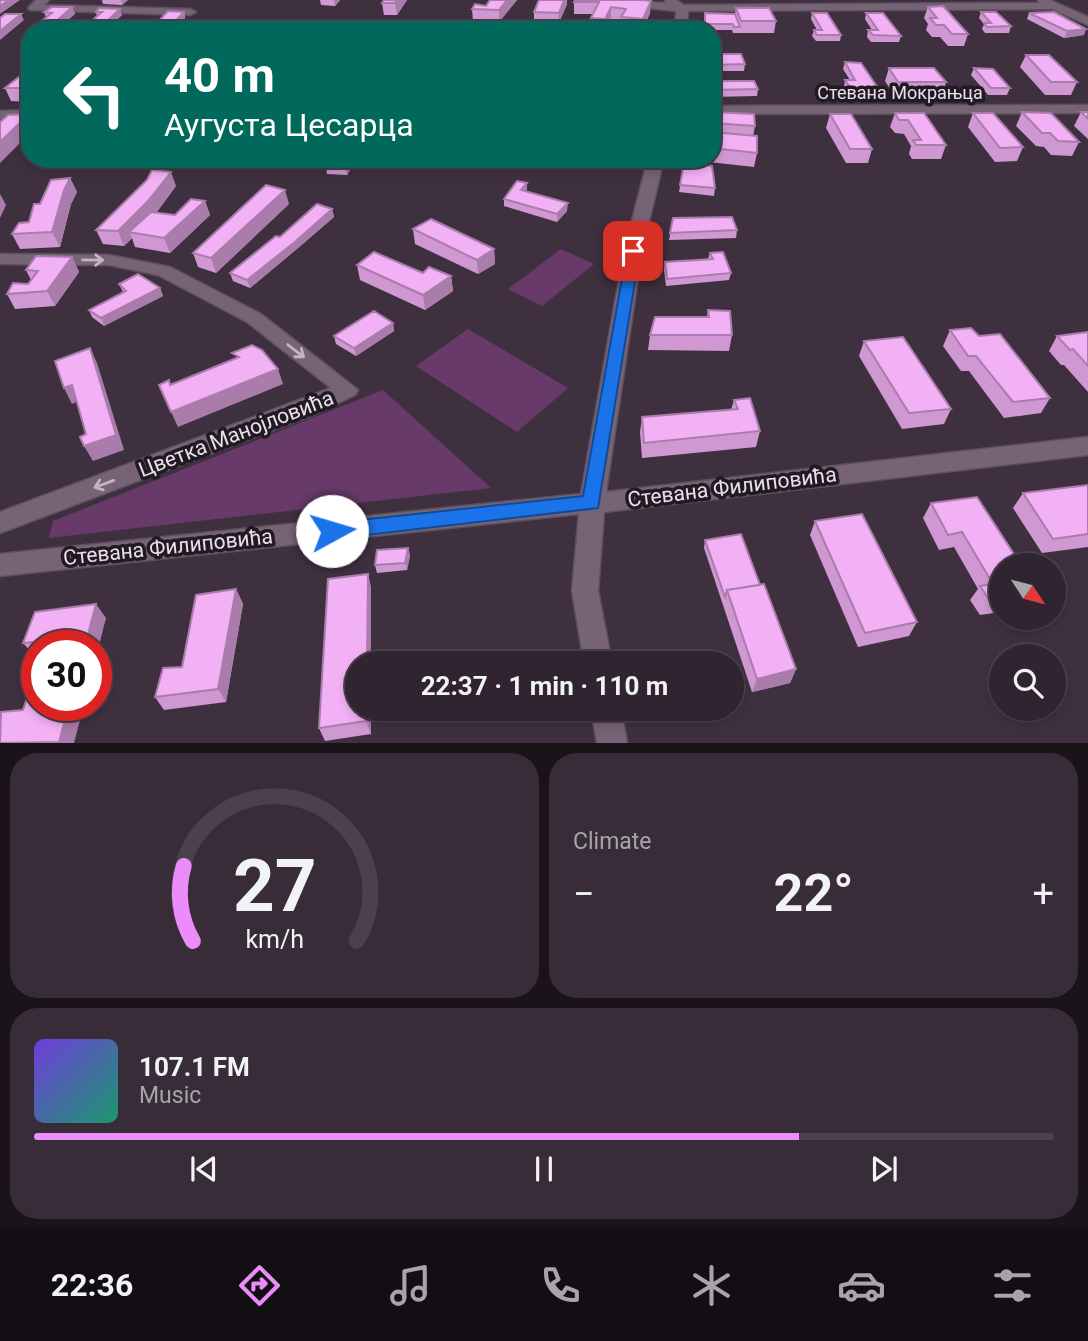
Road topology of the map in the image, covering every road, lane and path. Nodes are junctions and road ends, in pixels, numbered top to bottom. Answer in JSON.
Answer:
{"nodes":[{"id":1,"x":43,"y":0,"type":"edge"},
{"id":2,"x":603,"y":0,"type":"edge"},
{"id":3,"x":668,"y":0,"type":"edge"},
{"id":4,"x":1042,"y":0,"type":"edge"},
{"id":5,"x":1056,"y":6,"type":"junction"},
{"id":6,"x":682,"y":8,"type":"junction"},
{"id":7,"x":190,"y":12,"type":"dead end"},
{"id":8,"x":681,"y":21,"type":"edge"},
{"id":9,"x":1088,"y":21,"type":"edge"},
{"id":10,"x":1088,"y":109,"type":"edge"},
{"id":11,"x":721,"y":110,"type":"edge"},
{"id":12,"x":21,"y":114,"type":"edge"},
{"id":13,"x":0,"y":115,"type":"edge"},
{"id":14,"x":654,"y":168,"type":"edge"},
{"id":15,"x":0,"y":260,"type":"edge"},
{"id":16,"x":1088,"y":446,"type":"edge"},
{"id":17,"x":592,"y":503,"type":"junction"},
{"id":18,"x":0,"y":523,"type":"edge"},
{"id":19,"x":0,"y":565,"type":"edge"},
{"id":20,"x":596,"y":651,"type":"edge"},
{"id":21,"x":608,"y":721,"type":"edge"},
{"id":22,"x":612,"y":743,"type":"edge"}],
"edges":[{"from":1,"to":7,"type":"street"},
{"from":2,"to":6,"type":"street"},
{"from":3,"to":6,"type":"street"},
{"from":4,"to":5,"type":"street"},
{"from":5,"to":6,"type":"street"},
{"from":5,"to":9,"type":"street"},
{"from":6,"to":8,"type":"street"},
{"from":10,"to":11,"type":"street","name":"Стевана Мокрањца"},
{"from":12,"to":13,"type":"street"},
{"from":14,"to":17,"type":"street"},
{"from":15,"to":18,"type":"street","name":"Цветка Манојловића","one_way":true},
{"from":16,"to":17,"type":"street","name":"Стевана Филиповића"},
{"from":17,"to":19,"type":"street","name":"Стевана Филиповића"},
{"from":17,"to":20,"type":"street"},
{"from":21,"to":22,"type":"street"}]}
